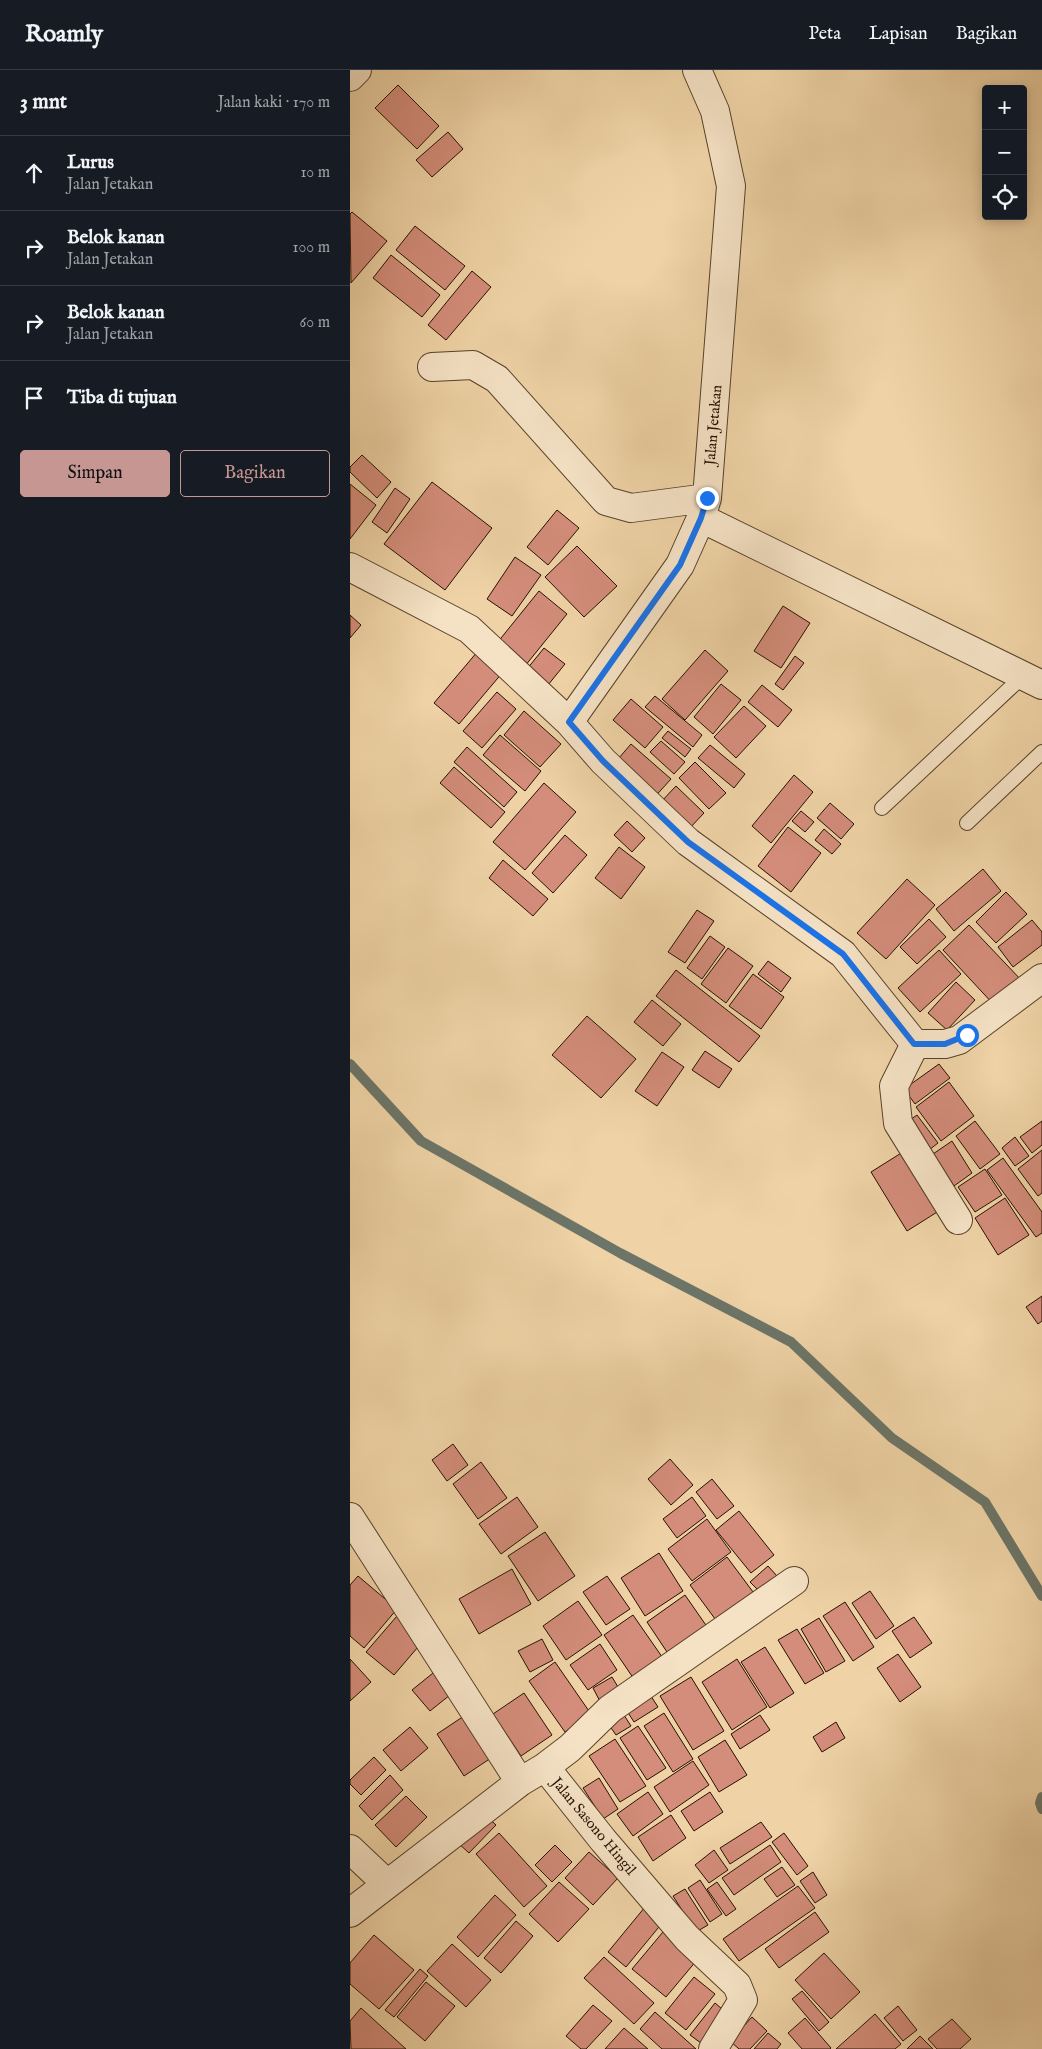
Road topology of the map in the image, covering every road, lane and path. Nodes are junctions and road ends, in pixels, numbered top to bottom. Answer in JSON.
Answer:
{"nodes":[{"id":1,"x":358,"y":70,"type":"edge"},
{"id":2,"x":696,"y":70,"type":"edge"},
{"id":3,"x":350,"y":78,"type":"edge"},
{"id":4,"x":432,"y":367,"type":"dead end"},
{"id":5,"x":704,"y":508,"type":"junction"},
{"id":6,"x":350,"y":567,"type":"edge"},
{"id":7,"x":1033,"y":680,"type":"edge"},
{"id":8,"x":569,"y":722,"type":"junction"},
{"id":9,"x":1042,"y":752,"type":"edge"},
{"id":10,"x":882,"y":808,"type":"dead end"},
{"id":11,"x":967,"y":823,"type":"dead end"},
{"id":12,"x":1042,"y":978,"type":"edge"},
{"id":13,"x":914,"y":1044,"type":"junction"},
{"id":14,"x":958,"y":1220,"type":"dead end"},
{"id":15,"x":350,"y":1517,"type":"edge"},
{"id":16,"x":794,"y":1581,"type":"dead end"},
{"id":17,"x":545,"y":1767,"type":"junction"},
{"id":18,"x":520,"y":1782,"type":"junction"},
{"id":19,"x":350,"y":1849,"type":"edge"},
{"id":20,"x":387,"y":1884,"type":"junction"},
{"id":21,"x":350,"y":1913,"type":"edge"},
{"id":22,"x":713,"y":2049,"type":"edge"}],
"edges":[{"from":1,"to":3,"type":"street"},
{"from":2,"to":5,"type":"street","name":"Jalan Jetakan"},
{"from":4,"to":5,"type":"street"},
{"from":5,"to":7,"type":"street"},
{"from":5,"to":8,"type":"street","name":"Jalan Jetakan"},
{"from":6,"to":8,"type":"street"},
{"from":7,"to":10,"type":"lane"},
{"from":8,"to":13,"type":"street"},
{"from":9,"to":11,"type":"lane"},
{"from":12,"to":13,"type":"street"},
{"from":13,"to":14,"type":"street"},
{"from":15,"to":18,"type":"street"},
{"from":16,"to":17,"type":"street"},
{"from":17,"to":18,"type":"street","name":"Jalan Sasono Hingil"},
{"from":17,"to":22,"type":"street","name":"Jalan Sasono Hingil"},
{"from":18,"to":20,"type":"street","name":"Jalan Sasono Hingil"},
{"from":19,"to":20,"type":"street"},
{"from":20,"to":21,"type":"street","name":"Jalan Sasono Hingil"}]}
